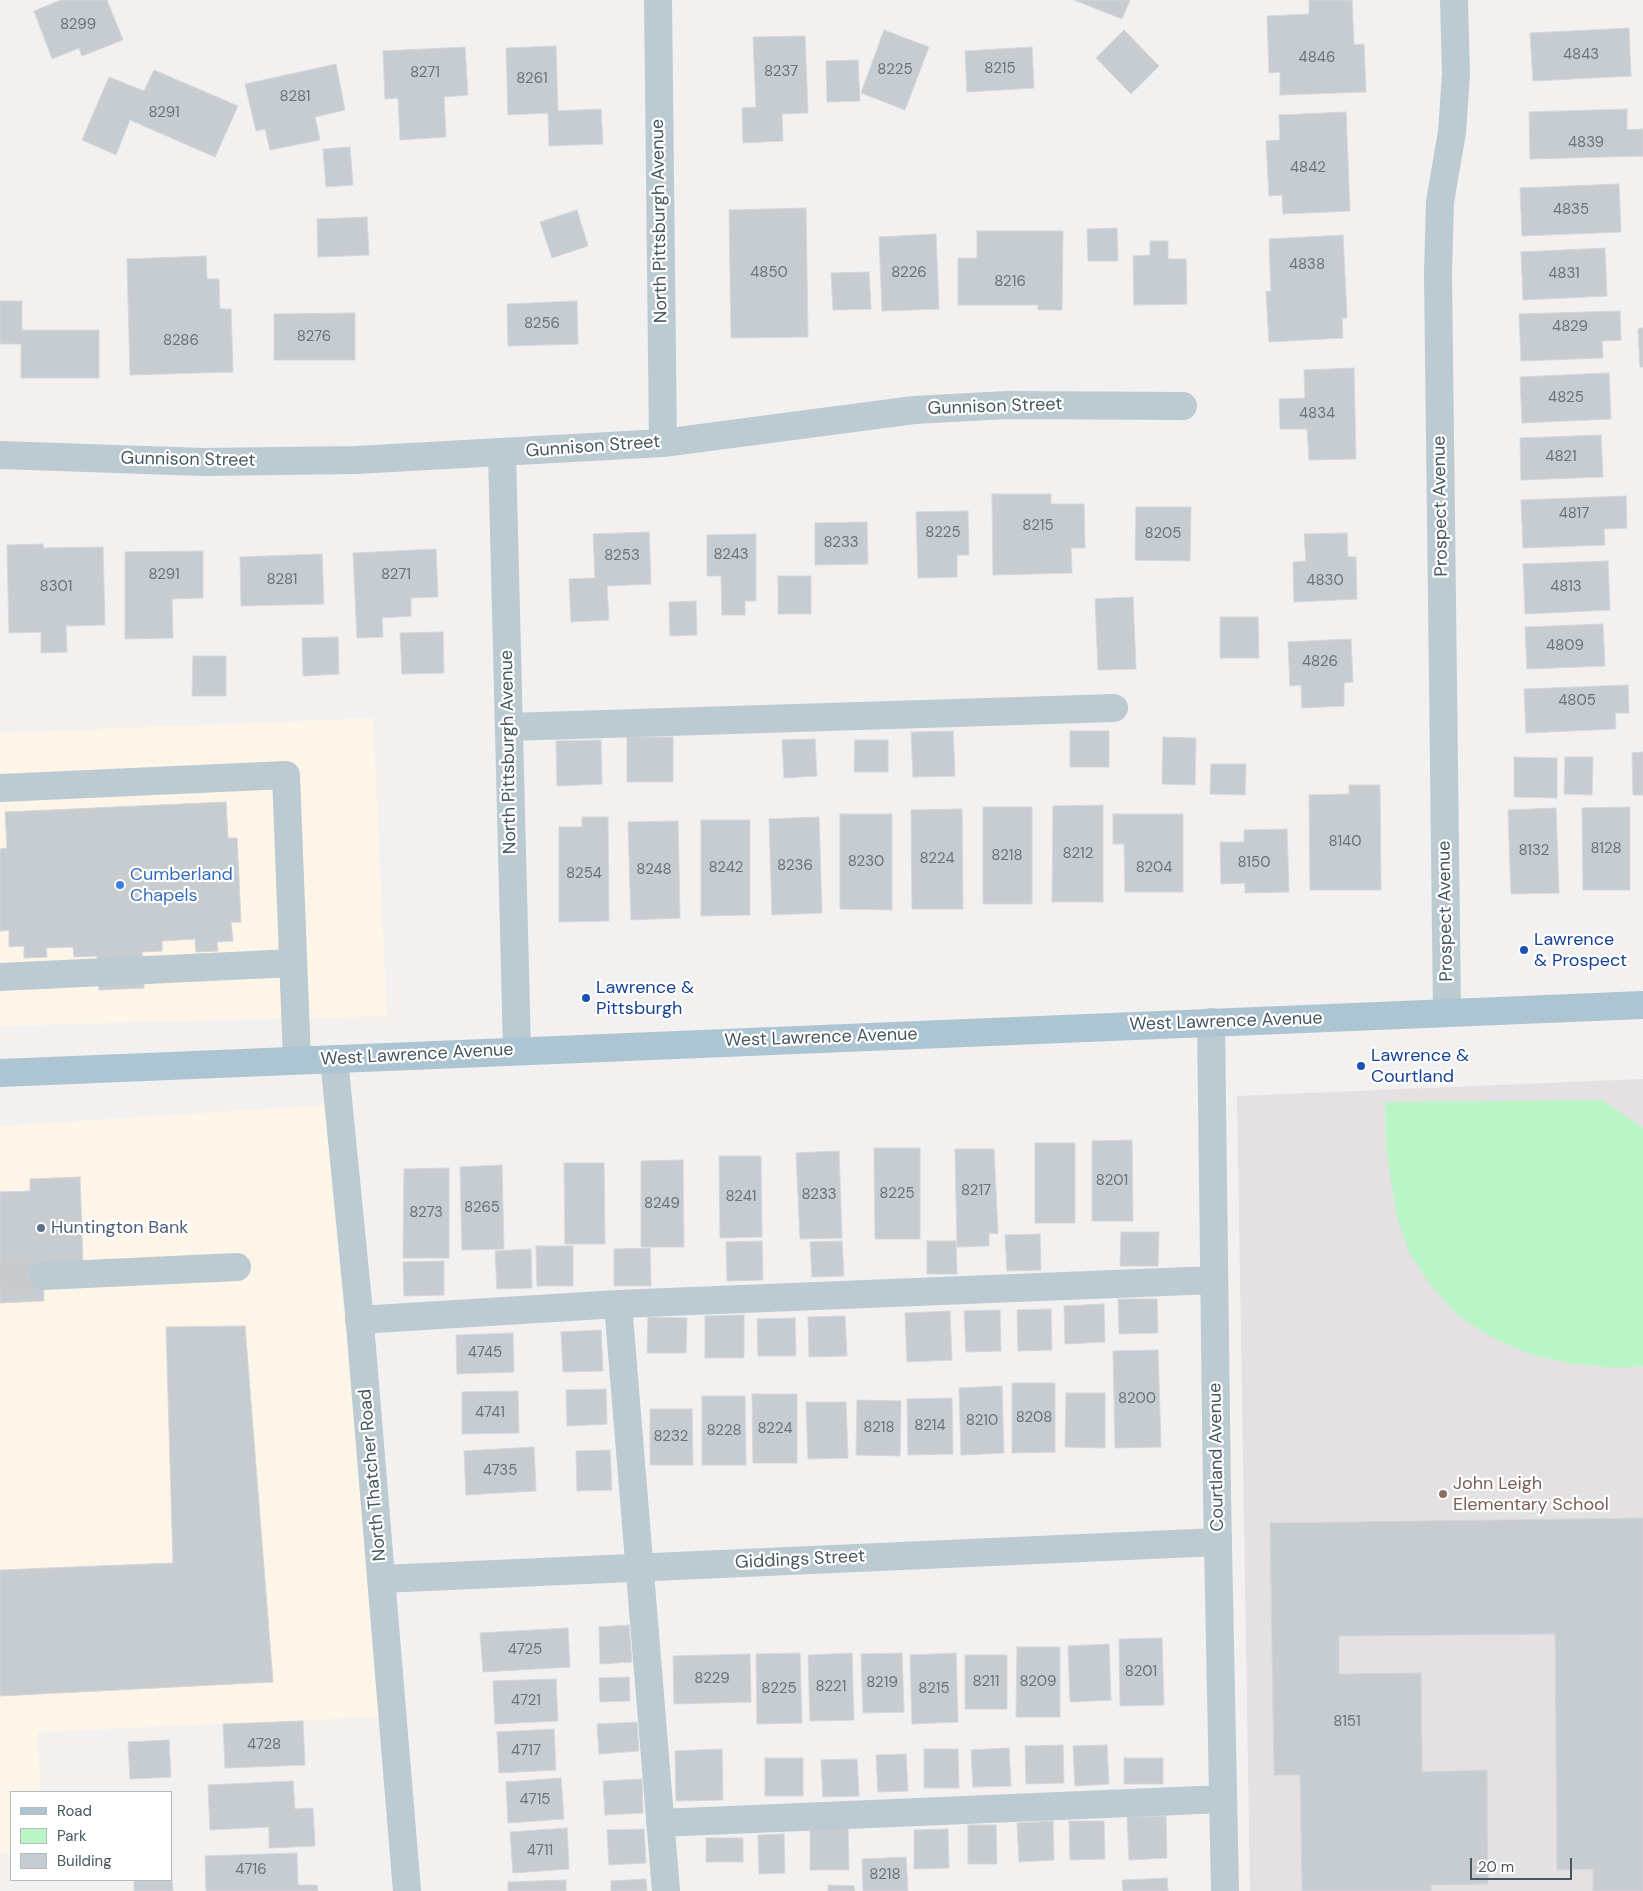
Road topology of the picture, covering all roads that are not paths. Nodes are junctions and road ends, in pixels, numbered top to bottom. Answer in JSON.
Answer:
{"nodes":[{"id":1,"x":658,"y":0,"type":"edge"},
{"id":2,"x":1454,"y":0,"type":"edge"},
{"id":3,"x":1183,"y":406,"type":"dead end"},
{"id":4,"x":663,"y":443,"type":"junction"},
{"id":5,"x":502,"y":453,"type":"junction"},
{"id":6,"x":0,"y":455,"type":"edge"},
{"id":7,"x":1114,"y":708,"type":"dead end"},
{"id":8,"x":509,"y":727,"type":"junction"},
{"id":9,"x":0,"y":788,"type":"edge"},
{"id":10,"x":293,"y":963,"type":"junction"},
{"id":11,"x":0,"y":976,"type":"edge"},
{"id":12,"x":1643,"y":1004,"type":"edge"},
{"id":13,"x":1447,"y":1013,"type":"junction"},
{"id":14,"x":1211,"y":1022,"type":"junction"},
{"id":15,"x":517,"y":1050,"type":"junction"},
{"id":16,"x":334,"y":1059,"type":"junction"},
{"id":17,"x":297,"y":1060,"type":"junction"},
{"id":18,"x":0,"y":1073,"type":"edge"},
{"id":19,"x":237,"y":1267,"type":"dead end"},
{"id":20,"x":43,"y":1276,"type":"tunnel mouth"},
{"id":21,"x":1214,"y":1280,"type":"junction"},
{"id":22,"x":618,"y":1304,"type":"junction"},
{"id":23,"x":359,"y":1320,"type":"junction"},
{"id":24,"x":1218,"y":1542,"type":"junction"},
{"id":25,"x":639,"y":1567,"type":"junction"},
{"id":26,"x":382,"y":1579,"type":"junction"},
{"id":27,"x":1223,"y":1799,"type":"junction"},
{"id":28,"x":660,"y":1823,"type":"junction"},
{"id":29,"x":407,"y":1891,"type":"edge"},
{"id":30,"x":666,"y":1891,"type":"edge"},
{"id":31,"x":1225,"y":1891,"type":"edge"}],
"edges":[{"from":1,"to":4,"type":"street","name":"North Pittsburgh Avenue"},
{"from":2,"to":13,"type":"street","name":"Prospect Avenue"},
{"from":3,"to":4,"type":"street","name":"Gunnison Street"},
{"from":4,"to":5,"type":"street","name":"Gunnison Street"},
{"from":5,"to":6,"type":"street","name":"Gunnison Street"},
{"from":5,"to":8,"type":"street","name":"North Pittsburgh Avenue"},
{"from":7,"to":8,"type":"street"},
{"from":8,"to":15,"type":"street","name":"North Pittsburgh Avenue"},
{"from":9,"to":10,"type":"street"},
{"from":10,"to":11,"type":"street"},
{"from":10,"to":17,"type":"street"},
{"from":12,"to":13,"type":"main road","name":"West Lawrence Avenue"},
{"from":13,"to":14,"type":"main road","name":"West Lawrence Avenue"},
{"from":14,"to":15,"type":"main road","name":"West Lawrence Avenue"},
{"from":14,"to":21,"type":"street","name":"Courtland Avenue"},
{"from":15,"to":16,"type":"main road","name":"West Lawrence Avenue"},
{"from":16,"to":17,"type":"main road","name":"West Lawrence Avenue"},
{"from":16,"to":23,"type":"street","name":"North Thatcher Road"},
{"from":17,"to":18,"type":"main road","name":"West Lawrence Avenue"},
{"from":19,"to":20,"type":"street"},
{"from":21,"to":22,"type":"street"},
{"from":21,"to":24,"type":"street","name":"Courtland Avenue"},
{"from":22,"to":23,"type":"street"},
{"from":22,"to":25,"type":"street"},
{"from":23,"to":26,"type":"street","name":"North Thatcher Road"},
{"from":24,"to":25,"type":"street","name":"Giddings Street"},
{"from":24,"to":27,"type":"street","name":"Courtland Avenue"},
{"from":25,"to":26,"type":"street","name":"Giddings Street"},
{"from":25,"to":28,"type":"street"},
{"from":26,"to":29,"type":"street","name":"North Thatcher Road"},
{"from":27,"to":28,"type":"street"},
{"from":27,"to":31,"type":"street","name":"Courtland Avenue"},
{"from":28,"to":30,"type":"street"}]}
